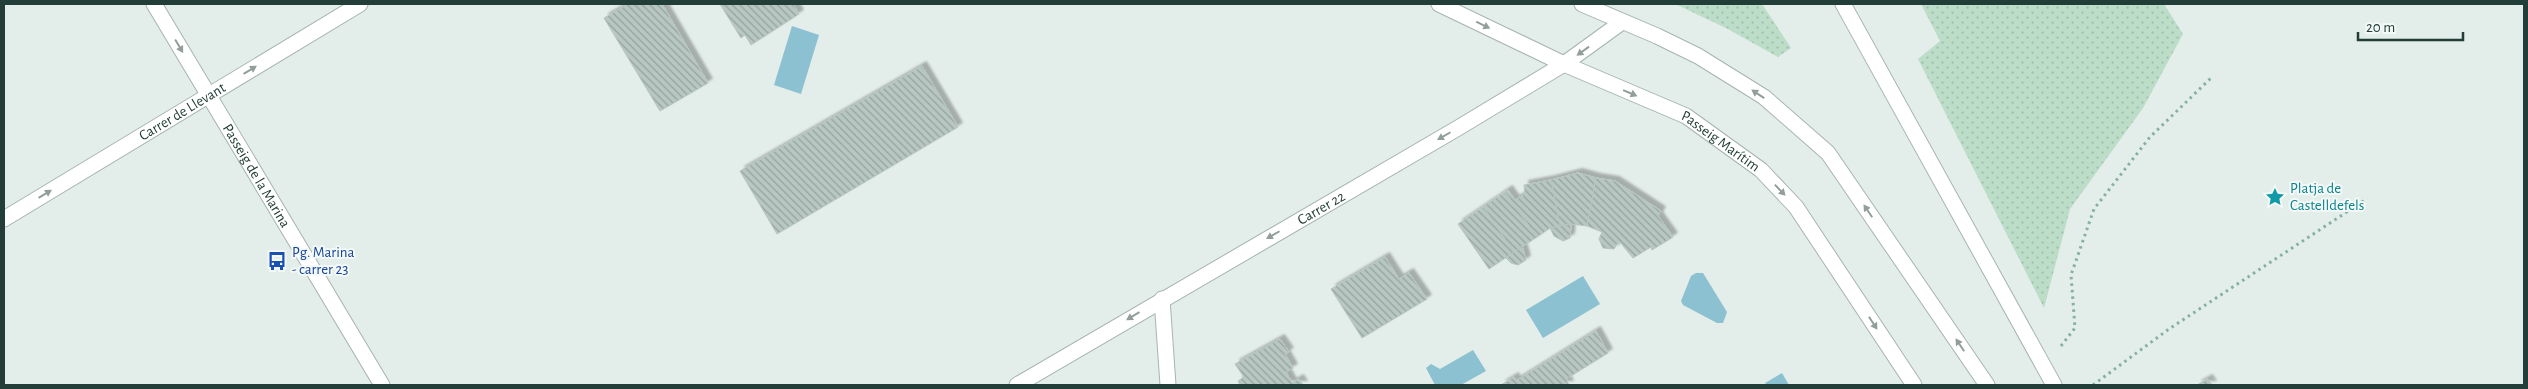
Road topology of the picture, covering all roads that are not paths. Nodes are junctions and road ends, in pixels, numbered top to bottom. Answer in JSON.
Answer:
{"nodes":[{"id":1,"x":154,"y":4,"type":"edge"},
{"id":2,"x":360,"y":4,"type":"edge"},
{"id":3,"x":1439,"y":4,"type":"edge"},
{"id":4,"x":1582,"y":4,"type":"edge"},
{"id":5,"x":1844,"y":4,"type":"edge"},
{"id":6,"x":1622,"y":22,"type":"junction"},
{"id":7,"x":1564,"y":64,"type":"junction"},
{"id":8,"x":208,"y":95,"type":"junction"},
{"id":9,"x":4,"y":219,"type":"edge"},
{"id":10,"x":1162,"y":299,"type":"junction"},
{"id":11,"x":382,"y":385,"type":"edge"},
{"id":12,"x":1017,"y":385,"type":"edge"},
{"id":13,"x":1168,"y":385,"type":"edge"},
{"id":14,"x":1914,"y":385,"type":"edge"},
{"id":15,"x":1987,"y":385,"type":"edge"},
{"id":16,"x":2054,"y":385,"type":"edge"}],
"edges":[{"from":1,"to":8,"type":"street","name":"Passeig de la Marina","one_way":true},
{"from":8,"to":2,"type":"street","name":"Carrer de Llevant","one_way":true},
{"from":3,"to":7,"type":"street","name":"Passeig Marítim","one_way":true},
{"from":4,"to":6,"type":"street"},
{"from":5,"to":16,"type":"street"},
{"from":6,"to":7,"type":"street","name":"Carrer 22","one_way":true},
{"from":15,"to":6,"type":"street","one_way":true},
{"from":7,"to":10,"type":"street","name":"Carrer 22","one_way":true},
{"from":7,"to":14,"type":"street","name":"Passeig Marítim","one_way":true},
{"from":9,"to":8,"type":"street","name":"Carrer de Llevant","one_way":true},
{"from":8,"to":11,"type":"street","name":"Passeig de la Marina"},
{"from":10,"to":12,"type":"street","name":"Carrer 22","one_way":true},
{"from":10,"to":13,"type":"street"}]}
